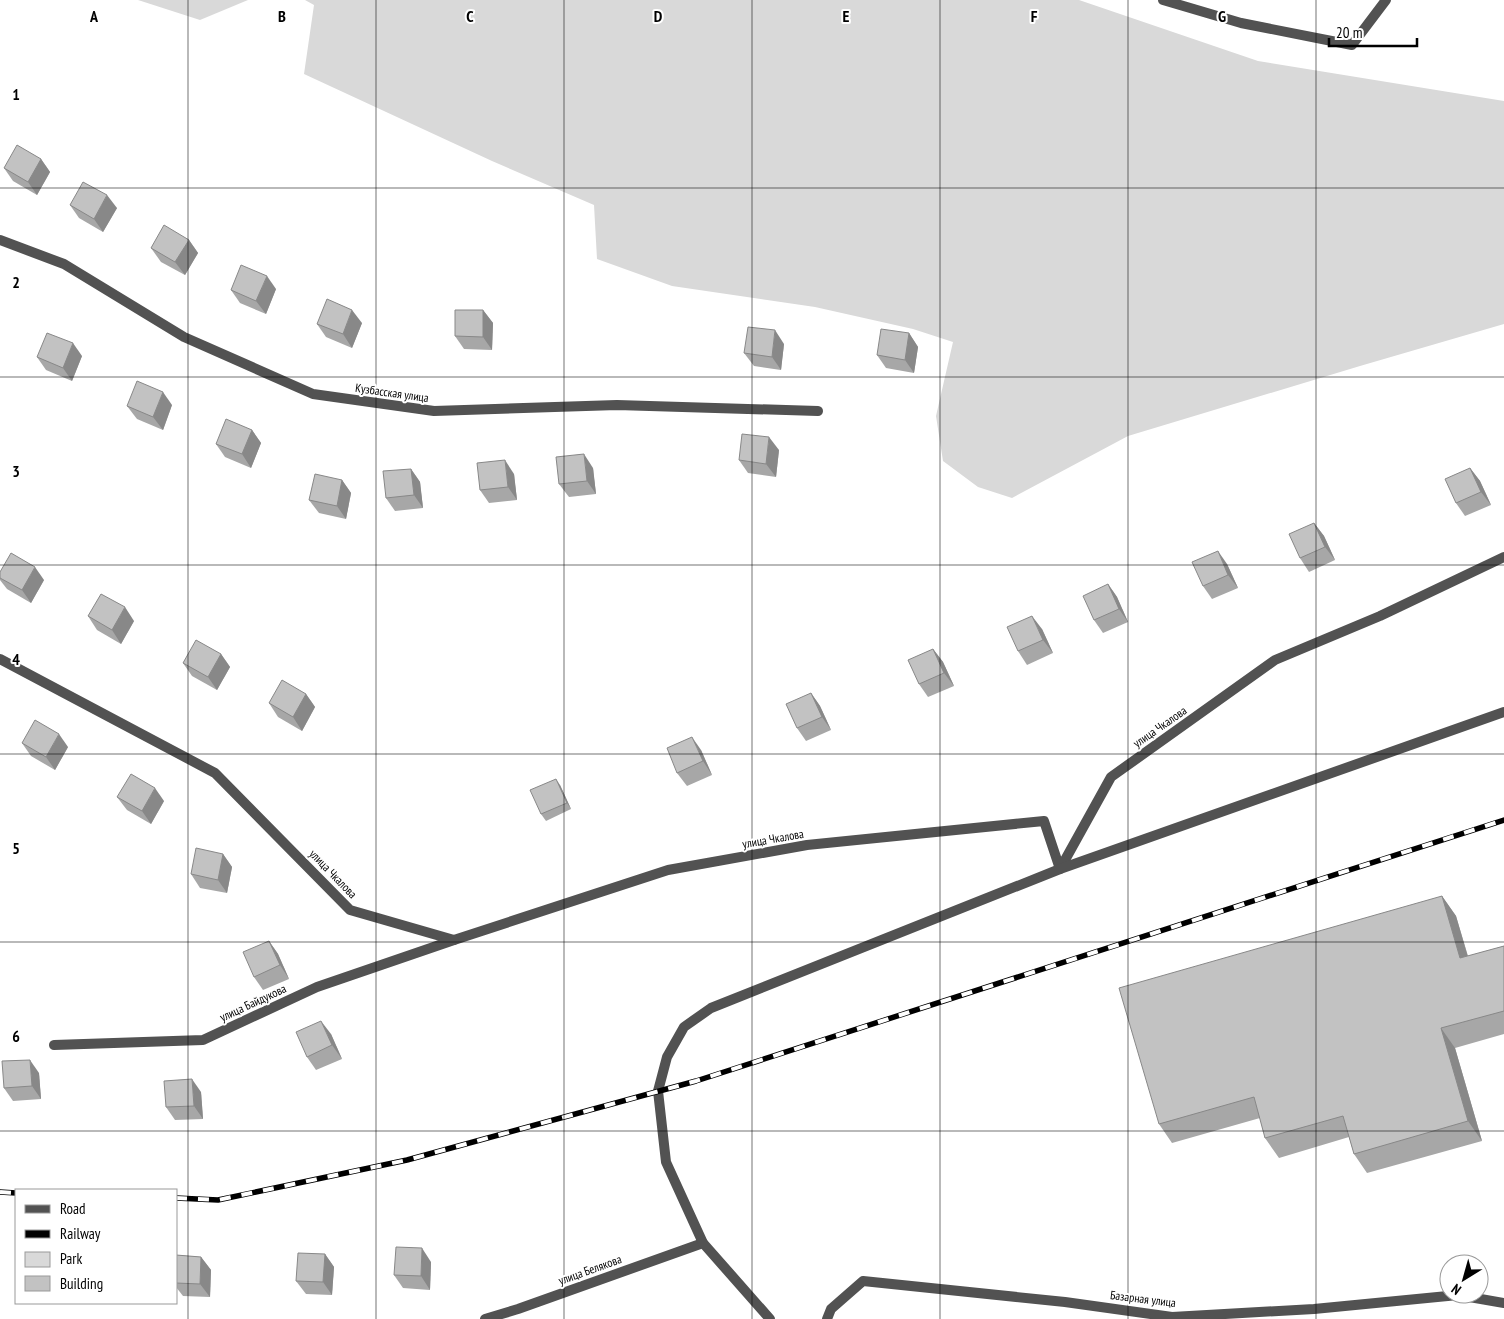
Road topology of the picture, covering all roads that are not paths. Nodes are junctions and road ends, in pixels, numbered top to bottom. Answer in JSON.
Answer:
{"nodes":[{"id":1,"x":1162,"y":0,"type":"edge"},
{"id":2,"x":1386,"y":0,"type":"edge"},
{"id":3,"x":0,"y":240,"type":"edge"},
{"id":4,"x":818,"y":411,"type":"dead end"},
{"id":5,"x":1504,"y":557,"type":"edge"},
{"id":6,"x":0,"y":659,"type":"edge"},
{"id":7,"x":1504,"y":712,"type":"edge"},
{"id":8,"x":1060,"y":869,"type":"junction"},
{"id":9,"x":454,"y":940,"type":"junction"},
{"id":10,"x":54,"y":1045,"type":"dead end"},
{"id":11,"x":703,"y":1243,"type":"junction"},
{"id":12,"x":1504,"y":1303,"type":"edge"},
{"id":13,"x":485,"y":1319,"type":"edge"},
{"id":14,"x":770,"y":1319,"type":"edge"},
{"id":15,"x":827,"y":1319,"type":"edge"}],
"edges":[{"from":1,"to":2,"type":"street"},
{"from":3,"to":4,"type":"street","name":"Кузбасская улица"},
{"from":5,"to":8,"type":"street","name":"улица Чкалова"},
{"from":6,"to":9,"type":"street","name":"улица Чкалова"},
{"from":7,"to":8,"type":"street"},
{"from":8,"to":9,"type":"street","name":"улица Чкалова"},
{"from":8,"to":11,"type":"street"},
{"from":9,"to":10,"type":"street","name":"улица Байдукова"},
{"from":11,"to":13,"type":"street","name":"улица Белякова"},
{"from":11,"to":14,"type":"street"},
{"from":12,"to":15,"type":"street","name":"Базарная улица"}]}
